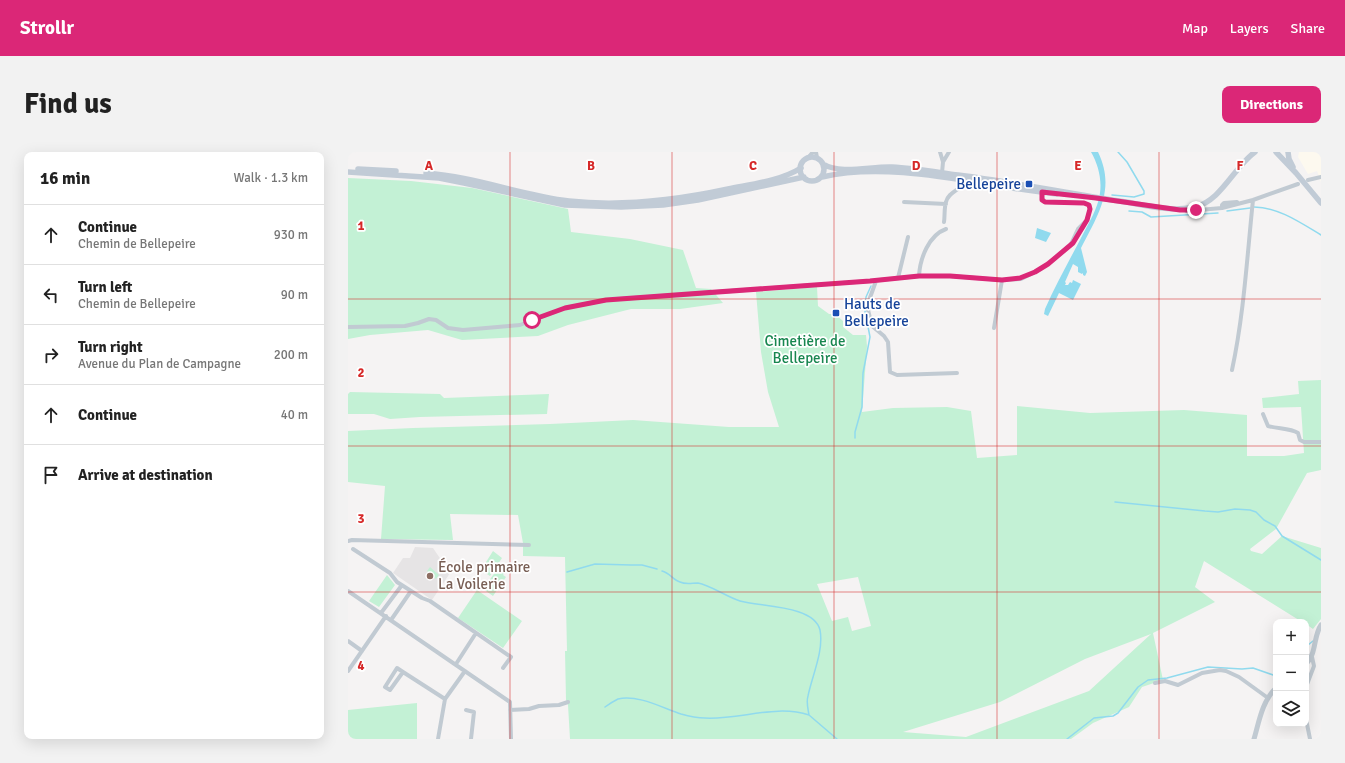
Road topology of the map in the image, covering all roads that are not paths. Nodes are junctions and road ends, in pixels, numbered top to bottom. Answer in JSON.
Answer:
{"nodes":[{"id":1,"x":940,"y":152,"type":"edge"},
{"id":2,"x":949,"y":152,"type":"edge"},
{"id":3,"x":1250,"y":152,"type":"edge"},
{"id":4,"x":1255,"y":152,"type":"edge"},
{"id":5,"x":1276,"y":152,"type":"edge"},
{"id":6,"x":1288,"y":152,"type":"edge"},
{"id":7,"x":815,"y":154,"type":"edge"},
{"id":8,"x":1244,"y":161,"type":"junction"},
{"id":9,"x":943,"y":162,"type":"junction"},
{"id":10,"x":823,"y":164,"type":"junction"},
{"id":11,"x":348,"y":168,"type":"edge"},
{"id":12,"x":801,"y":168,"type":"junction"},
{"id":13,"x":348,"y":172,"type":"edge"},
{"id":14,"x":942,"y":173,"type":"junction"},
{"id":15,"x":1296,"y":173,"type":"junction"},
{"id":16,"x":804,"y":177,"type":"junction"},
{"id":17,"x":822,"y":177,"type":"junction"},
{"id":18,"x":1321,"y":177,"type":"edge"},
{"id":19,"x":1308,"y":180,"type":"dead end"},
{"id":20,"x":966,"y":181,"type":"junction"},
{"id":21,"x":1298,"y":184,"type":"dead end"},
{"id":22,"x":1042,"y":190,"type":"junction"},
{"id":23,"x":1252,"y":200,"type":"junction"},
{"id":24,"x":904,"y":202,"type":"dead end"},
{"id":25,"x":1321,"y":203,"type":"edge"},
{"id":26,"x":946,"y":204,"type":"junction"},
{"id":27,"x":1171,"y":208,"type":"junction"},
{"id":28,"x":944,"y":222,"type":"dead end"},
{"id":29,"x":946,"y":229,"type":"dead end"},
{"id":30,"x":908,"y":238,"type":"dead end"},
{"id":31,"x":919,"y":276,"type":"junction"},
{"id":32,"x":898,"y":278,"type":"junction"},
{"id":33,"x":1002,"y":280,"type":"junction"},
{"id":34,"x":876,"y":281,"type":"junction"},
{"id":35,"x":348,"y":327,"type":"edge"},
{"id":36,"x":994,"y":328,"type":"dead end"},
{"id":37,"x":1232,"y":370,"type":"dead end"},
{"id":38,"x":957,"y":373,"type":"dead end"},
{"id":39,"x":1263,"y":414,"type":"dead end"},
{"id":40,"x":1321,"y":442,"type":"edge"},
{"id":41,"x":348,"y":541,"type":"edge"},
{"id":42,"x":529,"y":545,"type":"dead end"},
{"id":43,"x":353,"y":549,"type":"dead end"},
{"id":44,"x":402,"y":584,"type":"junction"},
{"id":45,"x":348,"y":591,"type":"edge"},
{"id":46,"x":411,"y":591,"type":"junction"},
{"id":47,"x":381,"y":613,"type":"junction"},
{"id":48,"x":386,"y":616,"type":"junction"},
{"id":49,"x":391,"y":620,"type":"junction"},
{"id":50,"x":1321,"y":624,"type":"edge"},
{"id":51,"x":476,"y":634,"type":"junction"},
{"id":52,"x":348,"y":641,"type":"edge"},
{"id":53,"x":362,"y":651,"type":"junction"},
{"id":54,"x":1312,"y":657,"type":"junction"},
{"id":55,"x":1309,"y":660,"type":"edge"},
{"id":56,"x":456,"y":664,"type":"junction"},
{"id":57,"x":504,"y":668,"type":"dead end"},
{"id":58,"x":348,"y":671,"type":"edge"},
{"id":59,"x":466,"y":671,"type":"junction"},
{"id":60,"x":403,"y":672,"type":"junction"},
{"id":61,"x":1309,"y":679,"type":"edge"},
{"id":62,"x":1155,"y":683,"type":"dead end"},
{"id":63,"x":1274,"y":691,"type":"edge"},
{"id":64,"x":1268,"y":698,"type":"junction"},
{"id":65,"x":445,"y":699,"type":"junction"},
{"id":66,"x":568,"y":702,"type":"dead end"},
{"id":67,"x":466,"y":710,"type":"dead end"},
{"id":68,"x":510,"y":710,"type":"junction"},
{"id":69,"x":1308,"y":727,"type":"edge"},
{"id":70,"x":438,"y":739,"type":"edge"},
{"id":71,"x":470,"y":739,"type":"edge"},
{"id":72,"x":511,"y":739,"type":"edge"},
{"id":73,"x":1254,"y":739,"type":"edge"},
{"id":74,"x":1310,"y":739,"type":"edge"}],
"edges":[{"from":1,"to":9,"type":"street"},
{"from":2,"to":9,"type":"street"},
{"from":3,"to":8,"type":"main road"},
{"from":4,"to":8,"type":"main road"},
{"from":5,"to":15,"type":"main road"},
{"from":6,"to":15,"type":"main road"},
{"from":7,"to":10,"type":"main road"},
{"from":7,"to":12,"type":"main road"},
{"from":8,"to":27,"type":"main road"},
{"from":9,"to":14,"type":"street"},
{"from":10,"to":14,"type":"main road"},
{"from":10,"to":17,"type":"main road"},
{"from":11,"to":12,"type":"main road"},
{"from":12,"to":16,"type":"main road"},
{"from":13,"to":16,"type":"main road"},
{"from":14,"to":22,"type":"main road"},
{"from":15,"to":25,"type":"main road"},
{"from":16,"to":17,"type":"main road"},
{"from":17,"to":20,"type":"main road"},
{"from":18,"to":19,"type":"street"},
{"from":20,"to":22,"type":"main road"},
{"from":20,"to":26,"type":"street"},
{"from":21,"to":23,"type":"street"},
{"from":22,"to":27,"type":"main road"},
{"from":22,"to":33,"type":"street"},
{"from":23,"to":27,"type":"street"},
{"from":23,"to":37,"type":"street"},
{"from":24,"to":26,"type":"street"},
{"from":26,"to":28,"type":"street"},
{"from":29,"to":31,"type":"street"},
{"from":30,"to":32,"type":"street"},
{"from":31,"to":32,"type":"street"},
{"from":31,"to":33,"type":"street"},
{"from":32,"to":34,"type":"street"},
{"from":33,"to":36,"type":"street"},
{"from":34,"to":35,"type":"street"},
{"from":34,"to":38,"type":"street"},
{"from":39,"to":40,"type":"street"},
{"from":41,"to":42,"type":"street"},
{"from":43,"to":44,"type":"street"},
{"from":44,"to":46,"type":"street"},
{"from":44,"to":47,"type":"street"},
{"from":45,"to":47,"type":"street"},
{"from":46,"to":49,"type":"street"},
{"from":46,"to":51,"type":"street"},
{"from":47,"to":48,"type":"street"},
{"from":48,"to":49,"type":"street"},
{"from":48,"to":53,"type":"street"},
{"from":49,"to":56,"type":"street"},
{"from":50,"to":54,"type":"street"},
{"from":51,"to":56,"type":"street"},
{"from":51,"to":57,"type":"street"},
{"from":52,"to":53,"type":"street"},
{"from":53,"to":58,"type":"street"},
{"from":54,"to":55,"type":"street"},
{"from":54,"to":61,"type":"street"},
{"from":56,"to":59,"type":"street"},
{"from":59,"to":65,"type":"street"},
{"from":59,"to":68,"type":"street"},
{"from":60,"to":60,"type":"street"},
{"from":60,"to":65,"type":"street"},
{"from":62,"to":64,"type":"street"},
{"from":63,"to":64,"type":"street"},
{"from":64,"to":73,"type":"street"},
{"from":65,"to":70,"type":"street"},
{"from":66,"to":68,"type":"street"},
{"from":67,"to":71,"type":"street"},
{"from":68,"to":72,"type":"street"},
{"from":69,"to":74,"type":"street"}]}
